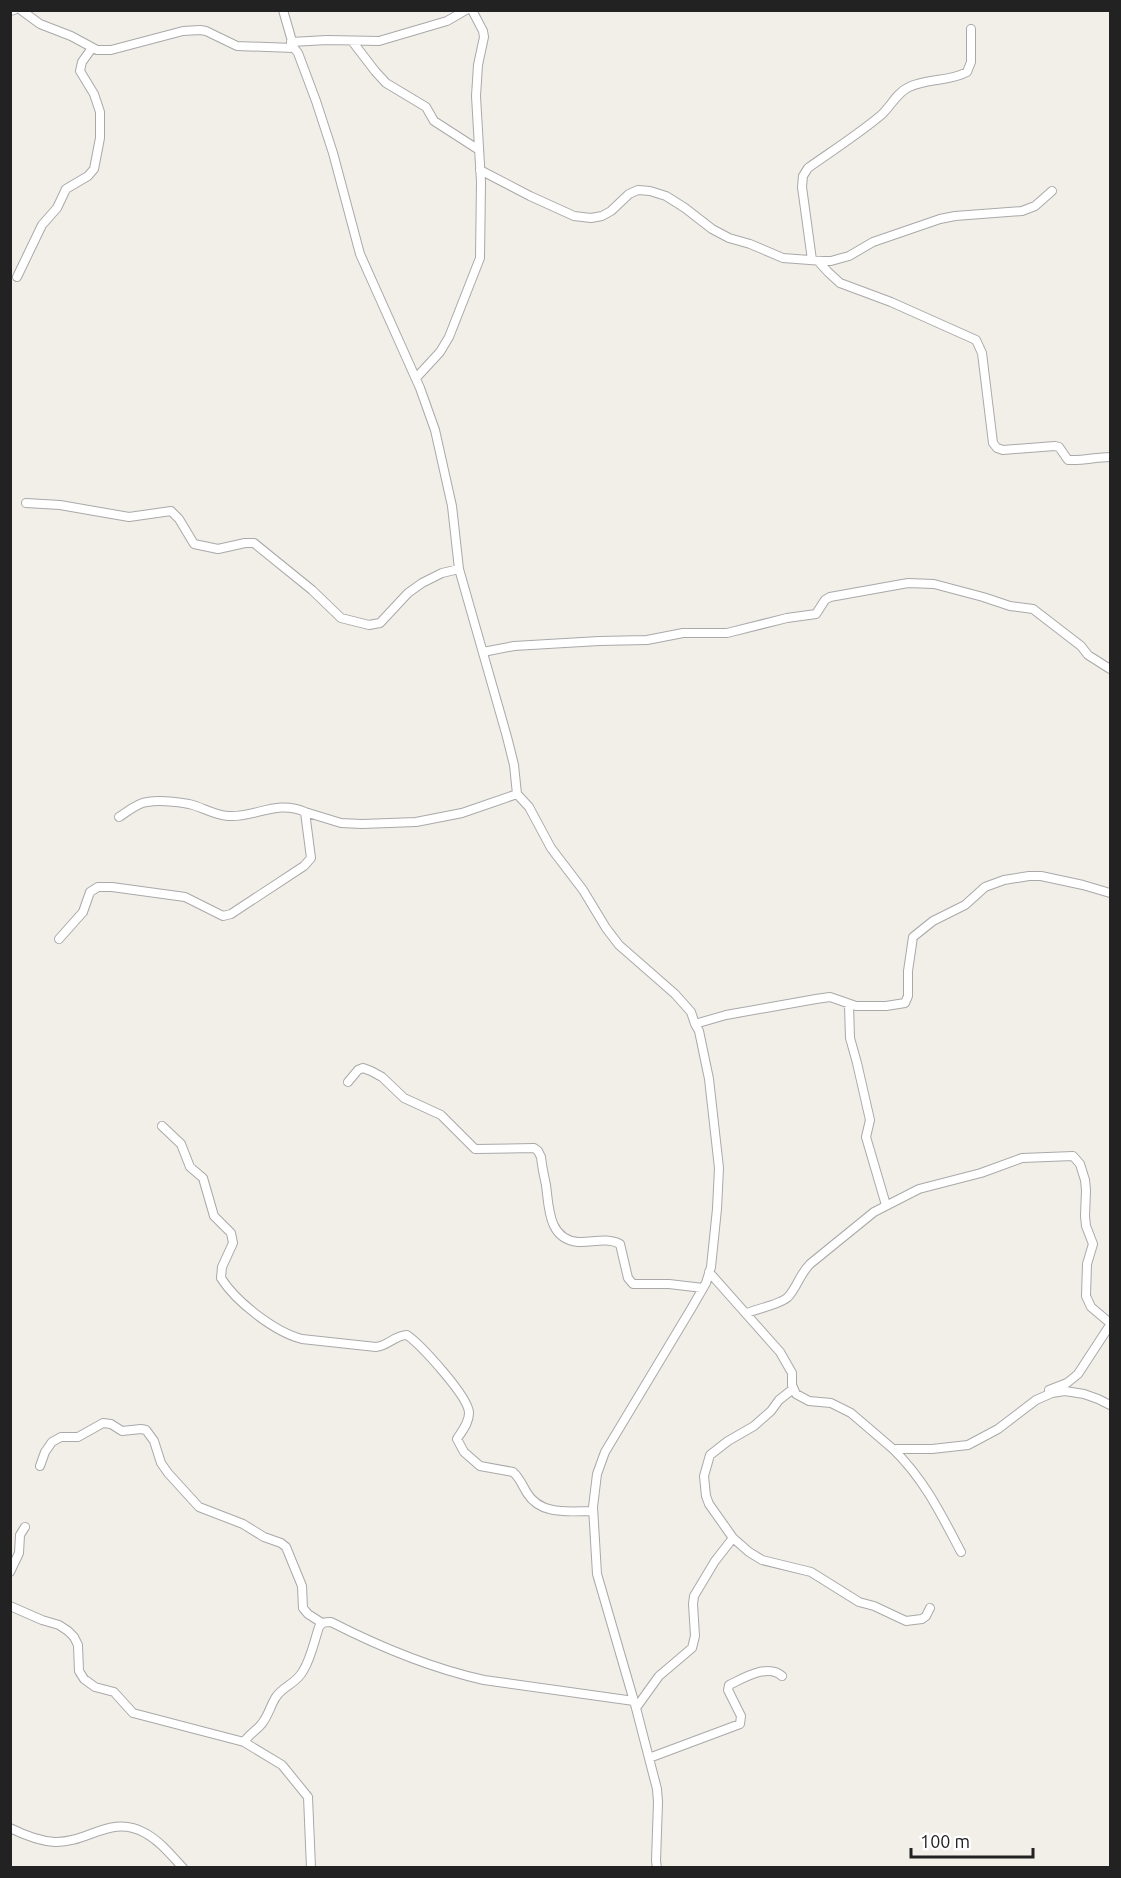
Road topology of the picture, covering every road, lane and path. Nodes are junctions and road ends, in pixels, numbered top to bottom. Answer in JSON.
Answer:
{"nodes":[{"id":1,"x":21,"y":10,"type":"edge"},
{"id":2,"x":283,"y":10,"type":"edge"},
{"id":3,"x":466,"y":10,"type":"edge"},
{"id":4,"x":472,"y":10,"type":"edge"},
{"id":5,"x":971,"y":29,"type":"dead end"},
{"id":6,"x":352,"y":41,"type":"junction"},
{"id":7,"x":292,"y":45,"type":"junction"},
{"id":8,"x":92,"y":48,"type":"junction"},
{"id":9,"x":479,"y":150,"type":"junction"},
{"id":10,"x":480,"y":170,"type":"junction"},
{"id":11,"x":1052,"y":191,"type":"dead end"},
{"id":12,"x":815,"y":260,"type":"junction"},
{"id":13,"x":17,"y":277,"type":"dead end"},
{"id":14,"x":416,"y":378,"type":"junction"},
{"id":15,"x":1110,"y":457,"type":"edge"},
{"id":16,"x":26,"y":503,"type":"dead end"},
{"id":17,"x":459,"y":569,"type":"junction"},
{"id":18,"x":483,"y":652,"type":"junction"},
{"id":19,"x":1110,"y":669,"type":"edge"},
{"id":20,"x":517,"y":794,"type":"junction"},
{"id":21,"x":305,"y":812,"type":"junction"},
{"id":22,"x":119,"y":817,"type":"dead end"},
{"id":23,"x":1110,"y":893,"type":"edge"},
{"id":24,"x":58,"y":939,"type":"dead end"},
{"id":25,"x":849,"y":1005,"type":"junction"},
{"id":26,"x":694,"y":1024,"type":"junction"},
{"id":27,"x":348,"y":1082,"type":"dead end"},
{"id":28,"x":162,"y":1126,"type":"dead end"},
{"id":29,"x":886,"y":1205,"type":"junction"},
{"id":30,"x":709,"y":1272,"type":"junction"},
{"id":31,"x":703,"y":1288,"type":"junction"},
{"id":32,"x":747,"y":1313,"type":"junction"},
{"id":33,"x":1110,"y":1324,"type":"edge"},
{"id":34,"x":792,"y":1385,"type":"junction"},
{"id":35,"x":1036,"y":1400,"type":"junction"},
{"id":36,"x":1110,"y":1405,"type":"edge"},
{"id":37,"x":893,"y":1449,"type":"junction"},
{"id":38,"x":40,"y":1466,"type":"dead end"},
{"id":39,"x":593,"y":1511,"type":"junction"},
{"id":40,"x":25,"y":1527,"type":"dead end"},
{"id":41,"x":733,"y":1538,"type":"junction"},
{"id":42,"x":961,"y":1552,"type":"dead end"},
{"id":43,"x":10,"y":1572,"type":"edge"},
{"id":44,"x":10,"y":1606,"type":"edge"},
{"id":45,"x":930,"y":1608,"type":"dead end"},
{"id":46,"x":322,"y":1623,"type":"junction"},
{"id":47,"x":782,"y":1676,"type":"dead end"},
{"id":48,"x":635,"y":1704,"type":"junction"},
{"id":49,"x":244,"y":1742,"type":"junction"},
{"id":50,"x":649,"y":1758,"type":"junction"},
{"id":51,"x":10,"y":1828,"type":"edge"},
{"id":52,"x":183,"y":1868,"type":"edge"},
{"id":53,"x":311,"y":1868,"type":"edge"},
{"id":54,"x":657,"y":1868,"type":"edge"}],
"edges":[{"from":1,"to":8,"type":"street"},
{"from":2,"to":7,"type":"street"},
{"from":3,"to":6,"type":"street"},
{"from":4,"to":9,"type":"street"},
{"from":5,"to":12,"type":"street"},
{"from":6,"to":7,"type":"street"},
{"from":6,"to":9,"type":"street"},
{"from":7,"to":8,"type":"street"},
{"from":7,"to":14,"type":"street"},
{"from":8,"to":13,"type":"street"},
{"from":9,"to":10,"type":"street"},
{"from":10,"to":12,"type":"street"},
{"from":10,"to":14,"type":"street"},
{"from":11,"to":12,"type":"street"},
{"from":12,"to":15,"type":"street"},
{"from":14,"to":17,"type":"street"},
{"from":16,"to":17,"type":"street"},
{"from":17,"to":18,"type":"street"},
{"from":18,"to":19,"type":"street"},
{"from":18,"to":20,"type":"street"},
{"from":20,"to":21,"type":"street"},
{"from":20,"to":26,"type":"street"},
{"from":21,"to":22,"type":"street"},
{"from":21,"to":24,"type":"street"},
{"from":23,"to":25,"type":"street"},
{"from":25,"to":26,"type":"street"},
{"from":25,"to":29,"type":"street"},
{"from":26,"to":30,"type":"street"},
{"from":27,"to":31,"type":"street"},
{"from":28,"to":39,"type":"street"},
{"from":29,"to":32,"type":"street"},
{"from":29,"to":33,"type":"street"},
{"from":30,"to":31,"type":"street"},
{"from":30,"to":32,"type":"street"},
{"from":31,"to":39,"type":"street"},
{"from":32,"to":34,"type":"street"},
{"from":33,"to":35,"type":"street"},
{"from":34,"to":37,"type":"street"},
{"from":34,"to":41,"type":"street"},
{"from":35,"to":36,"type":"street"},
{"from":35,"to":37,"type":"street"},
{"from":37,"to":42,"type":"street"},
{"from":38,"to":46,"type":"street"},
{"from":39,"to":48,"type":"street"},
{"from":40,"to":43,"type":"street"},
{"from":41,"to":45,"type":"street"},
{"from":41,"to":48,"type":"street"},
{"from":44,"to":49,"type":"street"},
{"from":46,"to":48,"type":"street"},
{"from":46,"to":49,"type":"street"},
{"from":47,"to":50,"type":"street"},
{"from":48,"to":50,"type":"street"},
{"from":49,"to":53,"type":"street"},
{"from":50,"to":54,"type":"street"},
{"from":51,"to":52,"type":"street"}]}
